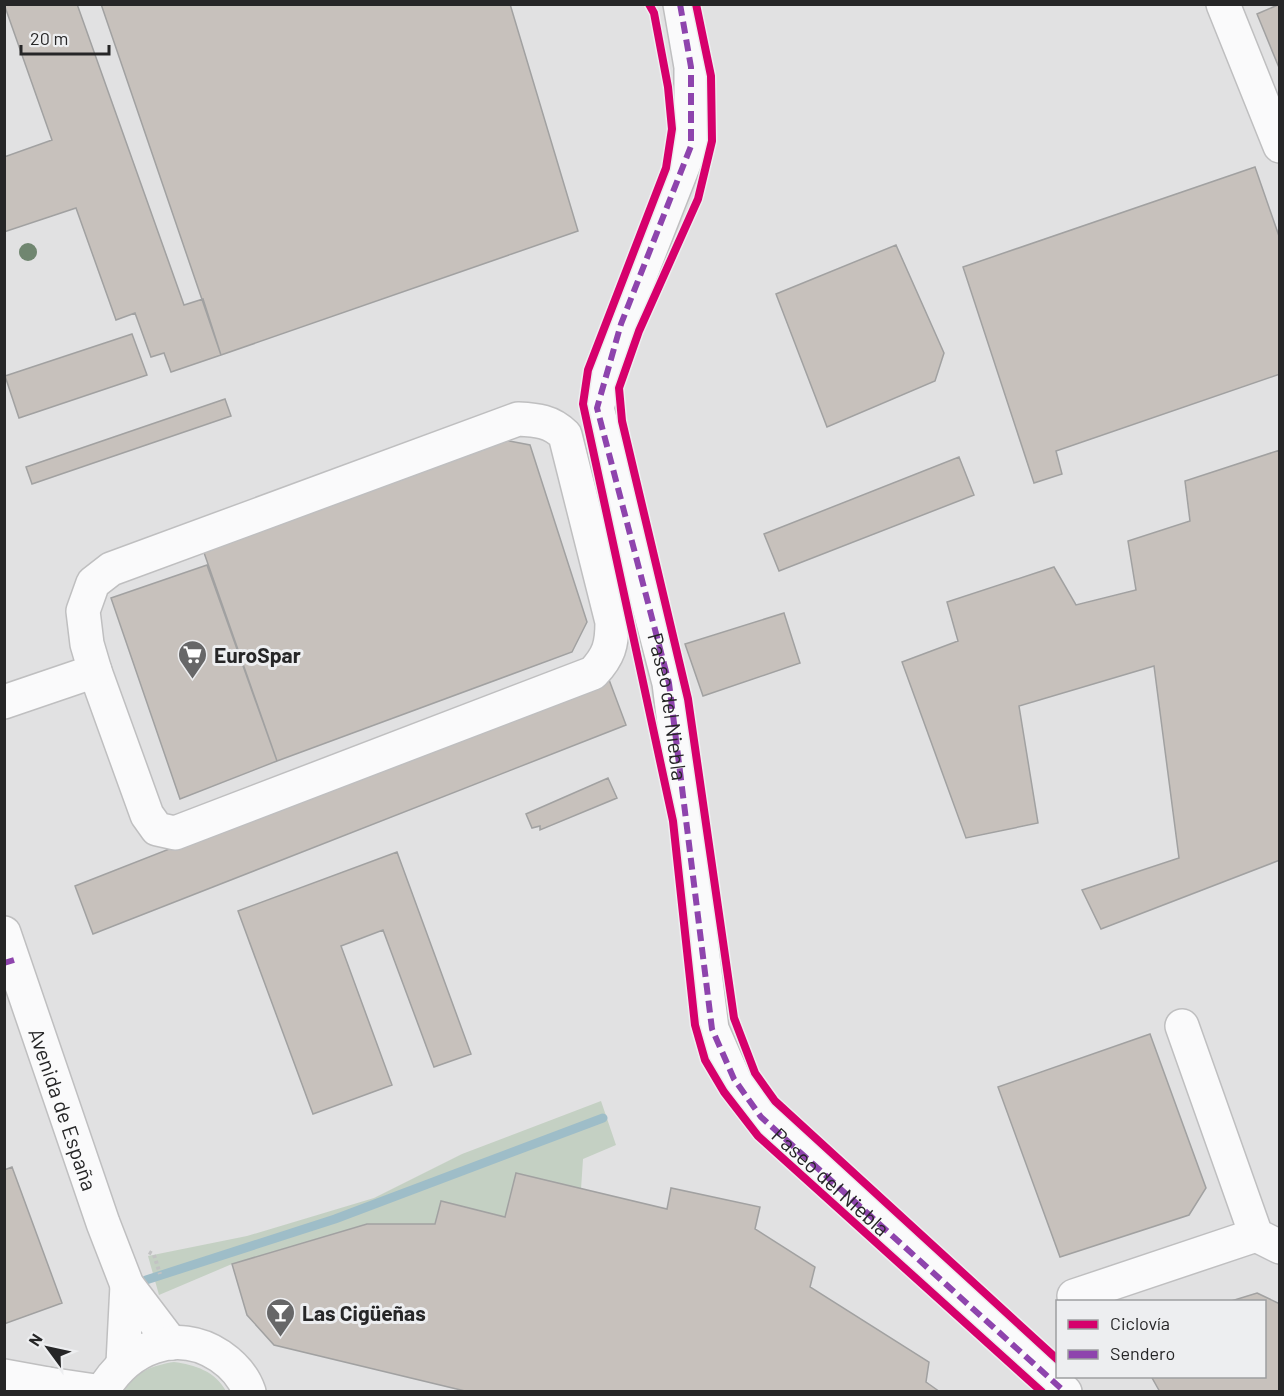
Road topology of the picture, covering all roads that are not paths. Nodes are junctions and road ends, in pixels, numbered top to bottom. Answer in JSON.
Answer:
{"nodes":[{"id":1,"x":680,"y":4,"type":"edge"},
{"id":2,"x":1223,"y":4,"type":"edge"},
{"id":3,"x":1280,"y":146,"type":"edge"},
{"id":4,"x":95,"y":670,"type":"junction"},
{"id":5,"x":4,"y":702,"type":"edge"},
{"id":6,"x":8,"y":952,"type":"edge"},
{"id":7,"x":1182,"y":1026,"type":"dead end"},
{"id":8,"x":1268,"y":1241,"type":"edge"},
{"id":9,"x":127,"y":1285,"type":"junction"},
{"id":10,"x":1074,"y":1296,"type":"dead end"},
{"id":11,"x":171,"y":1343,"type":"junction"},
{"id":12,"x":123,"y":1363,"type":"junction"},
{"id":13,"x":4,"y":1376,"type":"edge"},
{"id":14,"x":52,"y":1388,"type":"edge"},
{"id":15,"x":102,"y":1392,"type":"edge"},
{"id":16,"x":249,"y":1392,"type":"edge"},
{"id":17,"x":1065,"y":1392,"type":"edge"}],
"edges":[{"from":1,"to":17,"type":"street","name":"Paseo del Niebla"},
{"from":2,"to":3,"type":"street"},
{"from":4,"to":4,"type":"street"},
{"from":4,"to":5,"type":"street"},
{"from":6,"to":9,"type":"street","name":"Avenida de España"},
{"from":7,"to":8,"type":"street"},
{"from":8,"to":10,"type":"street"},
{"from":9,"to":11,"type":"street","name":"Avenida de España"},
{"from":9,"to":12,"type":"street","name":"Avenida de España"},
{"from":11,"to":12,"type":"street"},
{"from":11,"to":16,"type":"street"},
{"from":12,"to":15,"type":"street"},
{"from":13,"to":14,"type":"street"},
{"from":14,"to":15,"type":"street"}]}
